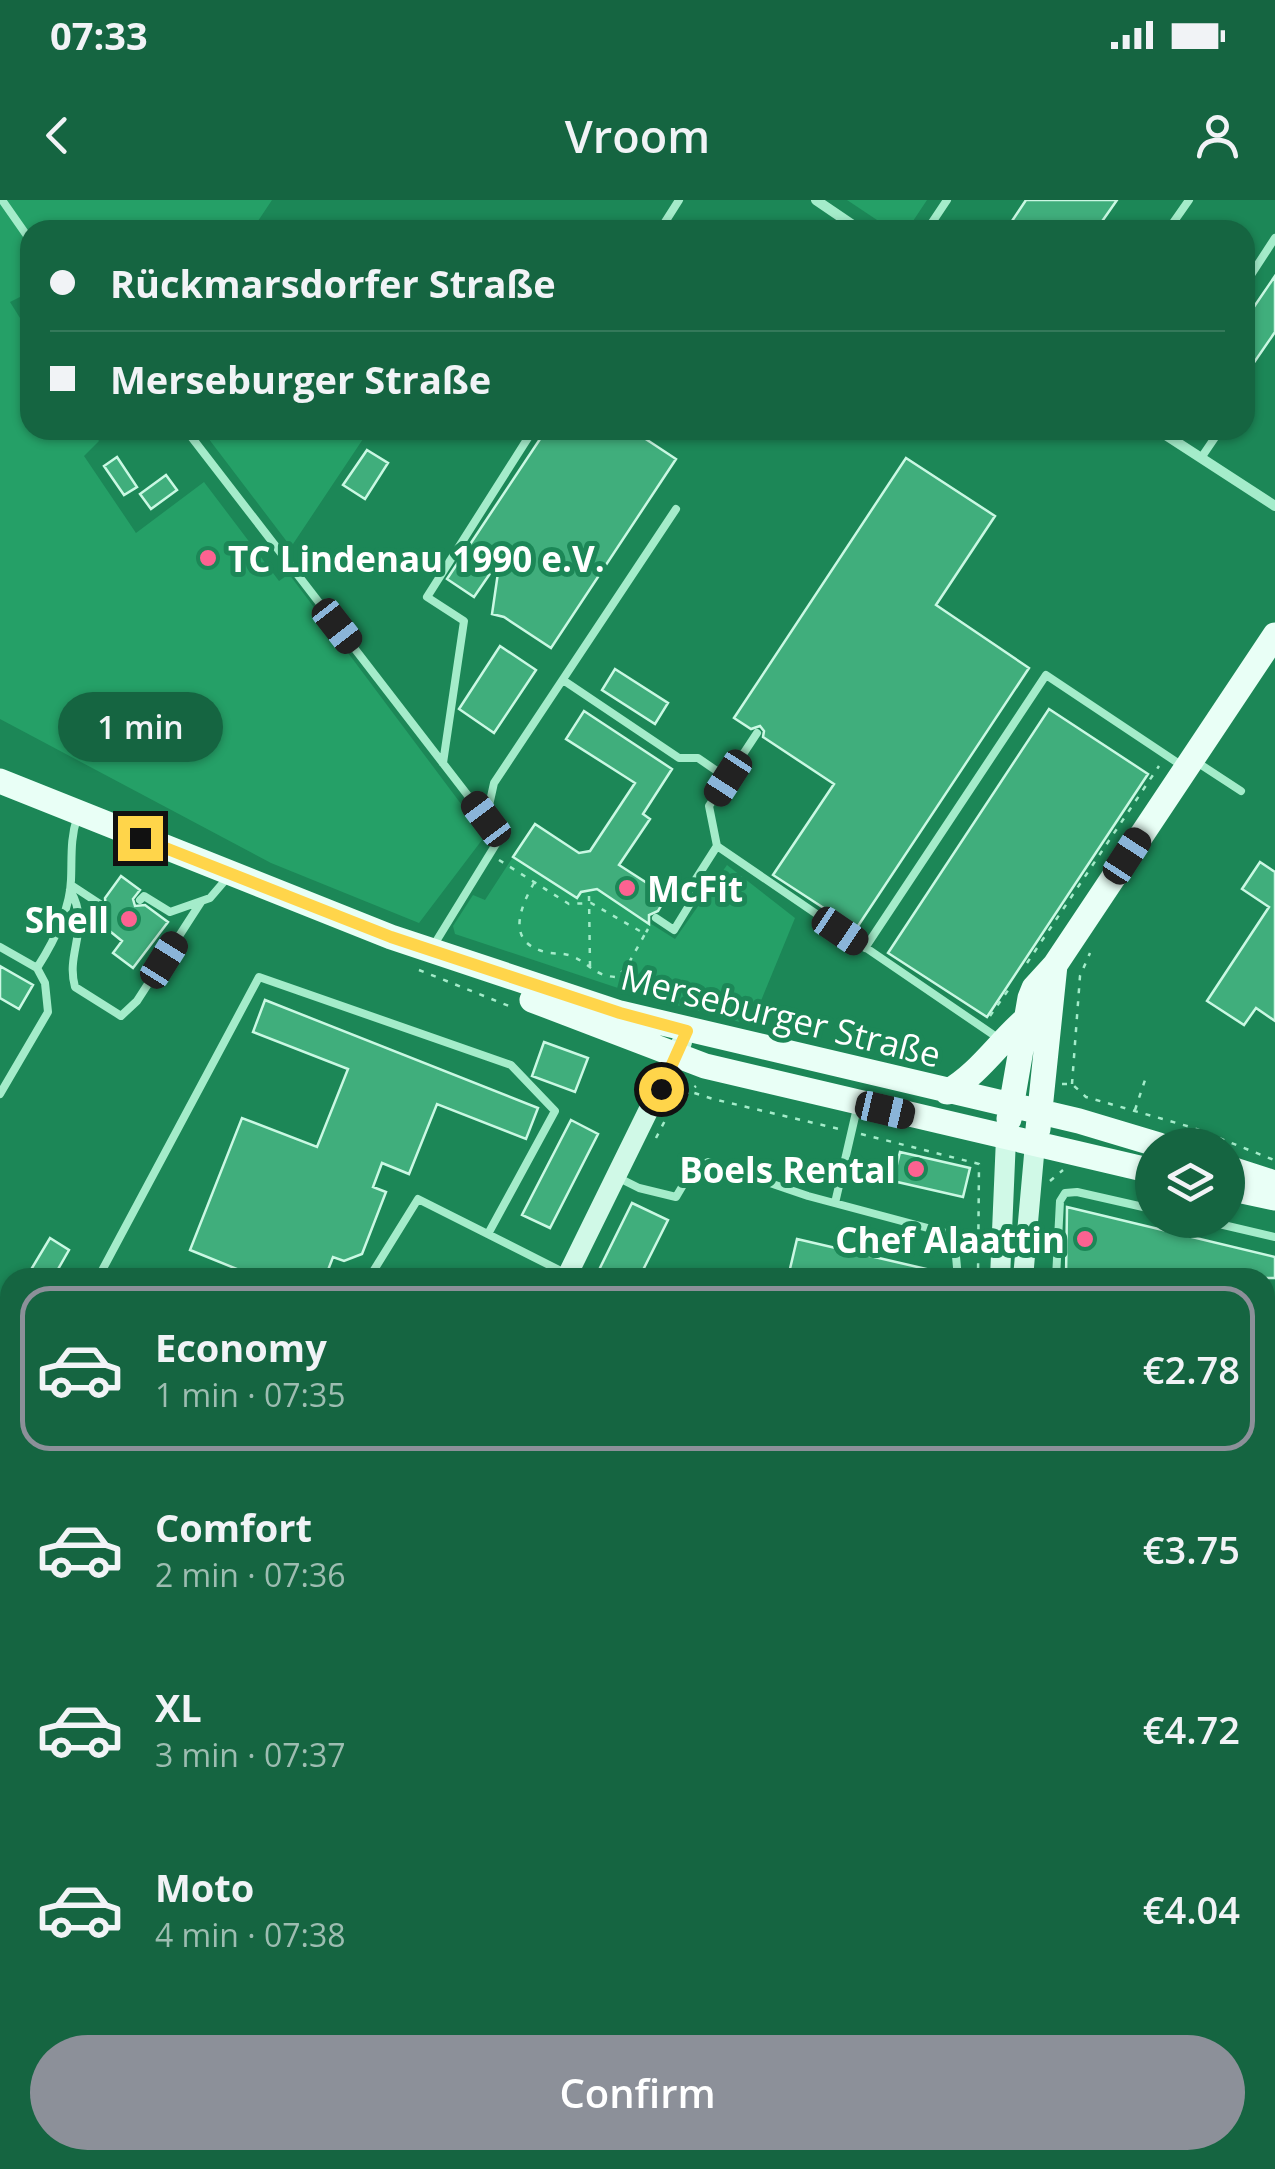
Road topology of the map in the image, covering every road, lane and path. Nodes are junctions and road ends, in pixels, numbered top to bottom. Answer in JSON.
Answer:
{"nodes":[{"id":1,"x":2,"y":200,"type":"edge"},
{"id":2,"x":816,"y":200,"type":"edge"},
{"id":3,"x":845,"y":220,"type":"edge"},
{"id":4,"x":20,"y":226,"type":"edge"},
{"id":5,"x":1275,"y":238,"type":"edge"},
{"id":6,"x":1255,"y":269,"type":"edge"},
{"id":7,"x":194,"y":440,"type":"edge"},
{"id":8,"x":527,"y":440,"type":"edge"},
{"id":9,"x":1173,"y":440,"type":"edge"},
{"id":10,"x":1213,"y":440,"type":"edge"},
{"id":11,"x":1201,"y":458,"type":"junction"},
{"id":12,"x":1275,"y":506,"type":"edge"},
{"id":13,"x":676,"y":509,"type":"dead end"},
{"id":14,"x":1275,"y":634,"type":"edge"},
{"id":15,"x":562,"y":680,"type":"junction"},
{"id":16,"x":756,"y":733,"type":"dead end"},
{"id":17,"x":1181,"y":760,"type":"junction"},
{"id":18,"x":444,"y":763,"type":"junction"},
{"id":19,"x":728,"y":778,"type":"junction"},
{"id":20,"x":0,"y":781,"type":"edge"},
{"id":21,"x":1241,"y":790,"type":"dead end"},
{"id":22,"x":79,"y":814,"type":"junction"},
{"id":23,"x":486,"y":819,"type":"junction"},
{"id":24,"x":716,"y":846,"type":"junction"},
{"id":25,"x":490,"y":854,"type":"junction"},
{"id":26,"x":230,"y":874,"type":"junction"},
{"id":27,"x":685,"y":876,"type":"dead end"},
{"id":28,"x":535,"y":882,"type":"junction"},
{"id":29,"x":70,"y":888,"type":"junction"},
{"id":30,"x":589,"y":896,"type":"dead end"},
{"id":31,"x":140,"y":900,"type":"dead end"},
{"id":32,"x":206,"y":900,"type":"junction"},
{"id":33,"x":591,"y":903,"type":"junction"},
{"id":34,"x":100,"y":904,"type":"dead end"},
{"id":35,"x":656,"y":918,"type":"junction"},
{"id":36,"x":645,"y":934,"type":"junction"},
{"id":37,"x":391,"y":937,"type":"junction"},
{"id":38,"x":0,"y":947,"type":"edge"},
{"id":39,"x":866,"y":948,"type":"junction"},
{"id":40,"x":432,"y":949,"type":"junction"},
{"id":41,"x":1089,"y":954,"type":"dead end"},
{"id":42,"x":1027,"y":963,"type":"dead end"},
{"id":43,"x":1054,"y":965,"type":"junction"},
{"id":44,"x":37,"y":968,"type":"junction"},
{"id":45,"x":590,"y":968,"type":"junction"},
{"id":46,"x":1016,"y":979,"type":"dead end"},
{"id":47,"x":1026,"y":1019,"type":"junction"},
{"id":48,"x":687,"y":1031,"type":"junction"},
{"id":49,"x":992,"y":1033,"type":"junction"},
{"id":50,"x":676,"y":1056,"type":"junction"},
{"id":51,"x":705,"y":1066,"type":"junction"},
{"id":52,"x":1144,"y":1080,"type":"dead end"},
{"id":53,"x":1072,"y":1084,"type":"dead end"},
{"id":54,"x":947,"y":1092,"type":"junction"},
{"id":55,"x":0,"y":1094,"type":"edge"},
{"id":56,"x":858,"y":1104,"type":"junction"},
{"id":57,"x":1012,"y":1106,"type":"junction"},
{"id":58,"x":1134,"y":1111,"type":"dead end"},
{"id":59,"x":1041,"y":1112,"type":"junction"},
{"id":60,"x":1152,"y":1116,"type":"dead end"},
{"id":61,"x":657,"y":1138,"type":"dead end"},
{"id":62,"x":1006,"y":1138,"type":"junction"},
{"id":63,"x":1135,"y":1138,"type":"edge"},
{"id":64,"x":1035,"y":1144,"type":"junction"},
{"id":65,"x":1275,"y":1160,"type":"edge"},
{"id":66,"x":1067,"y":1166,"type":"dead end"},
{"id":67,"x":1135,"y":1168,"type":"edge"},
{"id":68,"x":1245,"y":1174,"type":"edge"},
{"id":69,"x":617,"y":1177,"type":"junction"},
{"id":70,"x":1050,"y":1182,"type":"dead end"},
{"id":71,"x":1275,"y":1184,"type":"edge"},
{"id":72,"x":1245,"y":1192,"type":"edge"},
{"id":73,"x":1275,"y":1198,"type":"edge"},
{"id":74,"x":835,"y":1203,"type":"junction"},
{"id":75,"x":1135,"y":1205,"type":"edge"},
{"id":76,"x":978,"y":1207,"type":"dead end"},
{"id":77,"x":1245,"y":1230,"type":"edge"},
{"id":78,"x":488,"y":1234,"type":"junction"},
{"id":79,"x":1275,"y":1237,"type":"edge"},
{"id":80,"x":103,"y":1268,"type":"edge"},
{"id":81,"x":374,"y":1268,"type":"edge"},
{"id":82,"x":551,"y":1268,"type":"edge"},
{"id":83,"x":570,"y":1268,"type":"edge"},
{"id":84,"x":957,"y":1268,"type":"edge"},
{"id":85,"x":978,"y":1268,"type":"edge"},
{"id":86,"x":1000,"y":1268,"type":"edge"},
{"id":87,"x":1023,"y":1268,"type":"edge"},
{"id":88,"x":1057,"y":1268,"type":"edge"}],
"edges":[{"from":1,"to":4,"type":"lane"},
{"from":2,"to":3,"type":"street"},
{"from":5,"to":6,"type":"lane"},
{"from":7,"to":18,"type":"lane"},
{"from":8,"to":18,"type":"lane"},
{"from":9,"to":11,"type":"street"},
{"from":10,"to":11,"type":"lane"},
{"from":11,"to":12,"type":"street"},
{"from":13,"to":15,"type":"lane"},
{"from":14,"to":17,"type":"main road"},
{"from":15,"to":19,"type":"lane"},
{"from":15,"to":23,"type":"lane"},
{"from":16,"to":19,"type":"lane"},
{"from":17,"to":21,"type":"lane"},
{"from":17,"to":39,"type":"lane"},
{"from":17,"to":42,"type":"path"},
{"from":17,"to":43,"type":"main road"},
{"from":18,"to":23,"type":"lane"},
{"from":19,"to":24,"type":"lane"},
{"from":20,"to":22,"type":"main road","name":"Merseburger Straße"},
{"from":22,"to":26,"type":"main road","name":"Merseburger Straße"},
{"from":22,"to":29,"type":"lane"},
{"from":23,"to":25,"type":"lane"},
{"from":24,"to":35,"type":"lane"},
{"from":24,"to":39,"type":"lane"},
{"from":25,"to":28,"type":"path"},
{"from":25,"to":40,"type":"lane"},
{"from":26,"to":32,"type":"lane"},
{"from":26,"to":37,"type":"main road","name":"Merseburger Straße"},
{"from":27,"to":35,"type":"path"},
{"from":28,"to":33,"type":"path"},
{"from":28,"to":45,"type":"path"},
{"from":29,"to":32,"type":"lane"},
{"from":29,"to":34,"type":"lane"},
{"from":29,"to":44,"type":"lane"},
{"from":30,"to":33,"type":"path"},
{"from":31,"to":32,"type":"lane"},
{"from":33,"to":36,"type":"path"},
{"from":33,"to":45,"type":"path"},
{"from":35,"to":36,"type":"path"},
{"from":36,"to":45,"type":"path"},
{"from":37,"to":40,"type":"main road","name":"Merseburger Straße"},
{"from":37,"to":50,"type":"main road","name":"Merseburger Straße"},
{"from":38,"to":44,"type":"lane"},
{"from":39,"to":49,"type":"lane"},
{"from":40,"to":48,"type":"main road","name":"Merseburger Straße"},
{"from":41,"to":53,"type":"path"},
{"from":43,"to":47,"type":"main road"},
{"from":43,"to":59,"type":"main road"},
{"from":44,"to":55,"type":"lane"},
{"from":46,"to":49,"type":"path"},
{"from":47,"to":49,"type":"main road"},
{"from":47,"to":57,"type":"main road"},
{"from":48,"to":50,"type":"main road"},
{"from":48,"to":54,"type":"main road","name":"Merseburger Straße"},
{"from":49,"to":54,"type":"main road"},
{"from":50,"to":51,"type":"main road","name":"Merseburger Straße"},
{"from":50,"to":69,"type":"main road"},
{"from":51,"to":56,"type":"main road","name":"Merseburger Straße"},
{"from":51,"to":61,"type":"path"},
{"from":52,"to":58,"type":"path"},
{"from":54,"to":57,"type":"main road","name":"Merseburger Straße"},
{"from":56,"to":62,"type":"main road","name":"Merseburger Straße"},
{"from":56,"to":74,"type":"lane"},
{"from":57,"to":59,"type":"main road","name":"Merseburger Straße"},
{"from":57,"to":62,"type":"main road"},
{"from":59,"to":63,"type":"main road","name":"Merseburger Straße"},
{"from":59,"to":64,"type":"main road"},
{"from":60,"to":65,"type":"path"},
{"from":62,"to":64,"type":"main road","name":"Merseburger Straße"},
{"from":62,"to":86,"type":"main road"},
{"from":64,"to":67,"type":"main road","name":"Merseburger Straße"},
{"from":64,"to":87,"type":"main road"},
{"from":66,"to":70,"type":"path"},
{"from":68,"to":71,"type":"main road"},
{"from":69,"to":74,"type":"lane"},
{"from":69,"to":83,"type":"main road"},
{"from":72,"to":73,"type":"main road"},
{"from":74,"to":84,"type":"lane"},
{"from":75,"to":88,"type":"lane"},
{"from":76,"to":85,"type":"path"},
{"from":77,"to":79,"type":"lane"},
{"from":78,"to":80,"type":"lane"},
{"from":78,"to":81,"type":"lane"},
{"from":78,"to":82,"type":"lane"}]}
